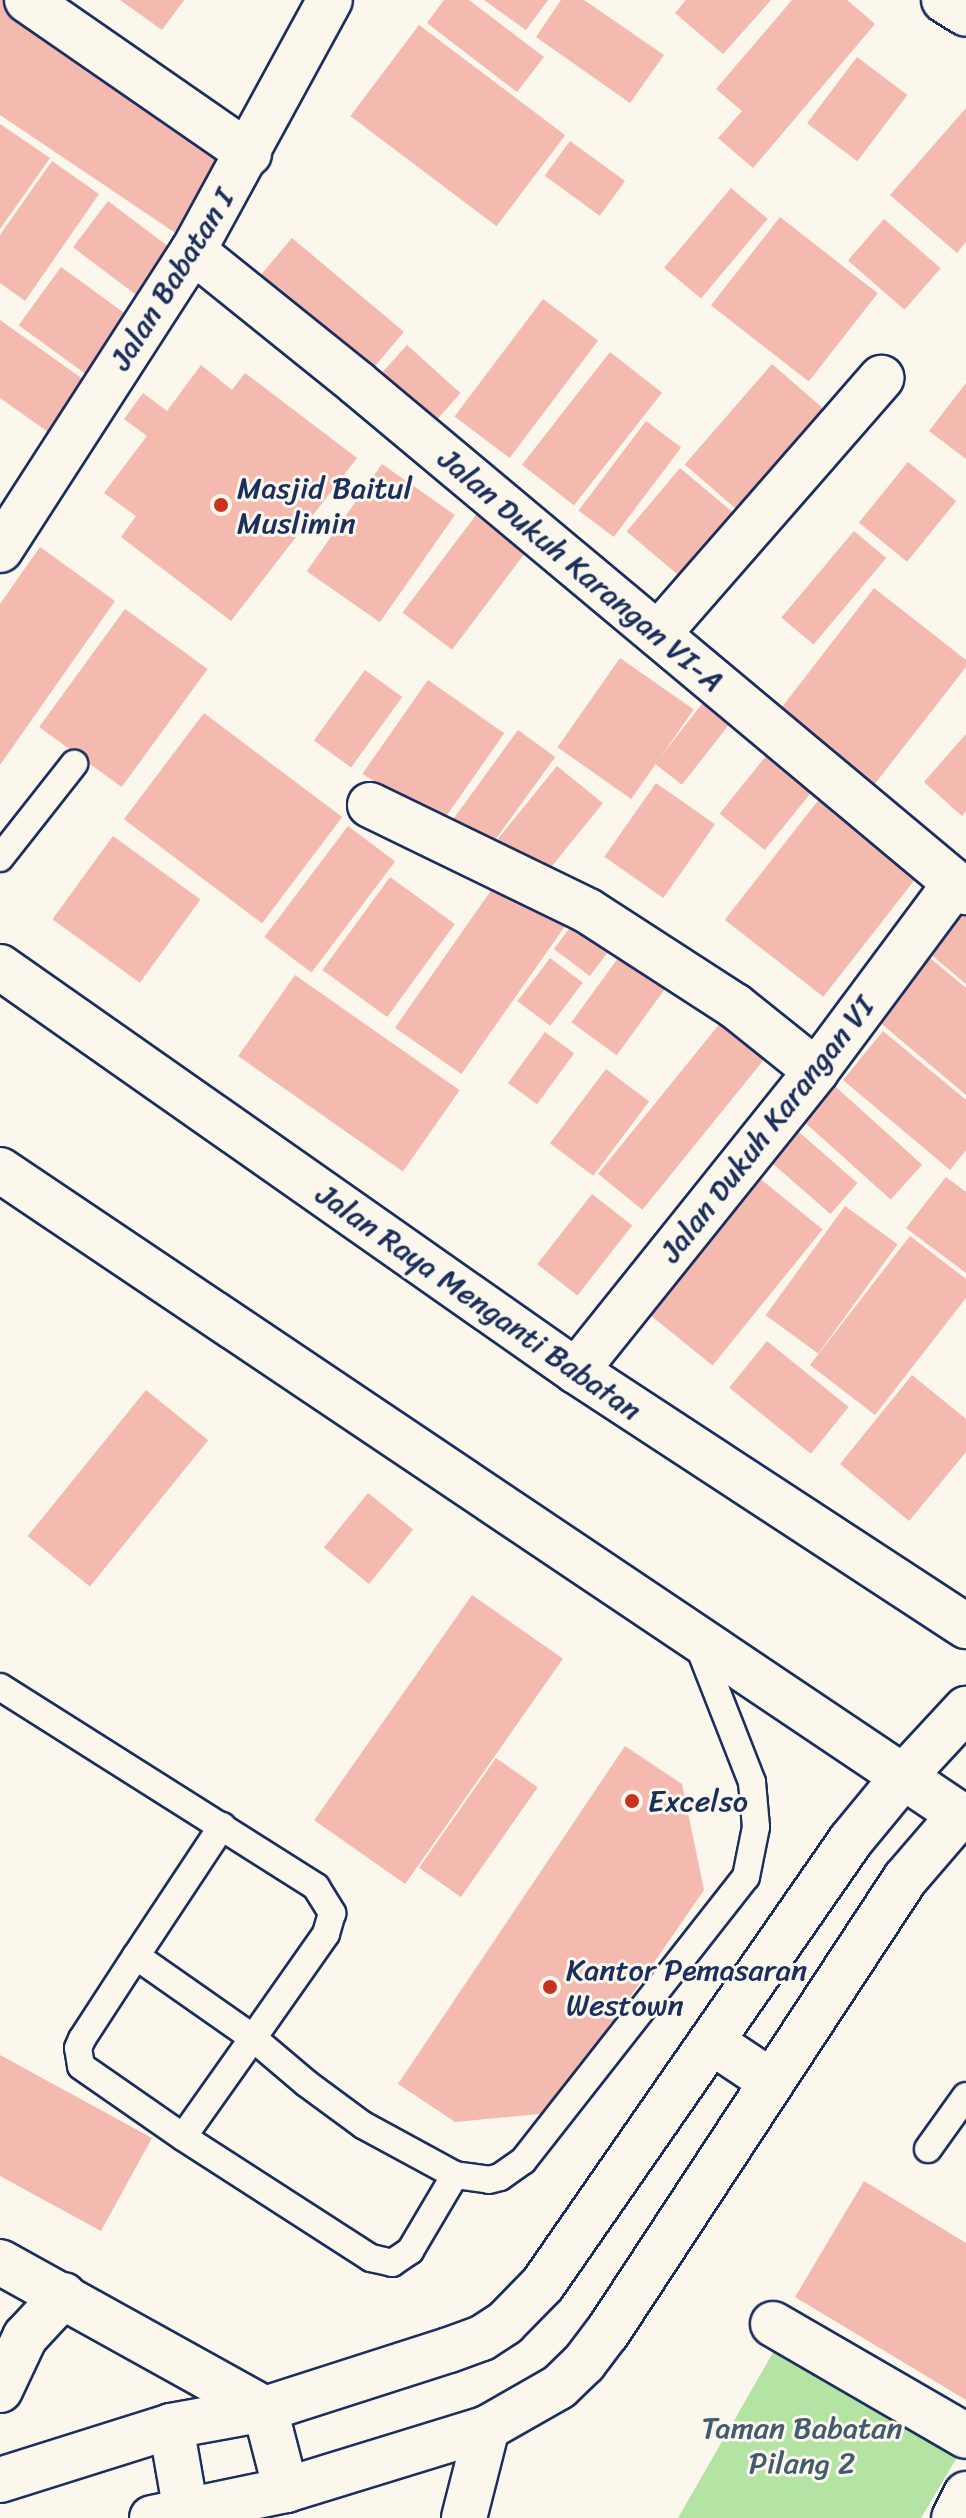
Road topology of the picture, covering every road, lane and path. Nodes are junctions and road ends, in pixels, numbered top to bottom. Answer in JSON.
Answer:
{"nodes":[{"id":1,"x":27,"y":0,"type":"edge"},
{"id":2,"x":330,"y":0,"type":"edge"},
{"id":3,"x":944,"y":0,"type":"edge"},
{"id":4,"x":966,"y":14,"type":"edge"},
{"id":5,"x":249,"y":154,"type":"junction"},
{"id":6,"x":193,"y":251,"type":"junction"},
{"id":7,"x":881,"y":378,"type":"dead end"},
{"id":8,"x":0,"y":550,"type":"edge"},
{"id":9,"x":658,"y":634,"type":"junction"},
{"id":10,"x":74,"y":764,"type":"dead end"},
{"id":11,"x":370,"y":805,"type":"dead end"},
{"id":12,"x":0,"y":858,"type":"edge"},
{"id":13,"x":960,"y":888,"type":"edge"},
{"id":14,"x":0,"y":967,"type":"edge"},
{"id":15,"x":816,"y":1071,"type":"junction"},
{"id":16,"x":0,"y":1170,"type":"edge"},
{"id":17,"x":576,"y":1371,"type":"junction"},
{"id":18,"x":966,"y":1626,"type":"edge"},
{"id":19,"x":696,"y":1639,"type":"junction"},
{"id":20,"x":0,"y":1687,"type":"edge"},
{"id":21,"x":966,"y":1709,"type":"edge"},
{"id":22,"x":916,"y":1765,"type":"junction"},
{"id":23,"x":964,"y":1814,"type":"edge"},
{"id":24,"x":222,"y":1826,"type":"junction"},
{"id":25,"x":851,"y":1840,"type":"junction"},
{"id":26,"x":905,"y":1879,"type":"junction"},
{"id":27,"x":136,"y":1956,"type":"junction"},
{"id":28,"x":253,"y":2038,"type":"junction"},
{"id":29,"x":712,"y":2042,"type":"junction"},
{"id":30,"x":772,"y":2082,"type":"junction"},
{"id":31,"x":966,"y":2096,"type":"edge"},
{"id":32,"x":183,"y":2137,"type":"junction"},
{"id":33,"x":928,"y":2149,"type":"dead end"},
{"id":34,"x":455,"y":2175,"type":"junction"},
{"id":35,"x":0,"y":2262,"type":"edge"},
{"id":36,"x":64,"y":2295,"type":"junction"},
{"id":37,"x":773,"y":2324,"type":"dead end"},
{"id":38,"x":0,"y":2390,"type":"edge"},
{"id":39,"x":265,"y":2409,"type":"junction"},
{"id":40,"x":171,"y":2426,"type":"junction"},
{"id":41,"x":487,"y":2428,"type":"junction"},
{"id":42,"x":966,"y":2436,"type":"edge"},
{"id":43,"x":0,"y":2480,"type":"edge"},
{"id":44,"x":966,"y":2494,"type":"edge"},
{"id":45,"x":264,"y":2503,"type":"edge"},
{"id":46,"x":169,"y":2515,"type":"edge"},
{"id":47,"x":464,"y":2518,"type":"edge"},
{"id":48,"x":954,"y":2518,"type":"edge"}],
"edges":[{"from":1,"to":5,"type":"street"},
{"from":2,"to":5,"type":"street","name":"Jalan Babatan I"},
{"from":3,"to":4,"type":"street"},
{"from":5,"to":6,"type":"street","name":"Jalan Babatan I"},
{"from":6,"to":8,"type":"street","name":"Jalan Babatan I"},
{"from":6,"to":9,"type":"street","name":"Jalan Dukuh Karangan VI-A"},
{"from":7,"to":9,"type":"street"},
{"from":9,"to":13,"type":"street","name":"Jalan Dukuh Karangan VI-A"},
{"from":10,"to":12,"type":"lane"},
{"from":11,"to":15,"type":"street"},
{"from":13,"to":15,"type":"street","name":"Jalan Dukuh Karangan VI"},
{"from":14,"to":17,"type":"street","name":"Jalan Raya Menganti Babatan"},
{"from":15,"to":17,"type":"street","name":"Jalan Dukuh Karangan VI"},
{"from":16,"to":19,"type":"street"},
{"from":17,"to":18,"type":"street","name":"Jalan Raya Menganti Babatan"},
{"from":19,"to":22,"type":"street"},
{"from":19,"to":34,"type":"lane"},
{"from":20,"to":24,"type":"lane"},
{"from":21,"to":22,"type":"street"},
{"from":22,"to":23,"type":"street"},
{"from":22,"to":25,"type":"street"},
{"from":23,"to":26,"type":"street"},
{"from":24,"to":27,"type":"lane"},
{"from":24,"to":28,"type":"lane"},
{"from":25,"to":26,"type":"street"},
{"from":25,"to":29,"type":"street"},
{"from":26,"to":30,"type":"street"},
{"from":27,"to":28,"type":"lane"},
{"from":27,"to":32,"type":"lane"},
{"from":28,"to":32,"type":"lane"},
{"from":28,"to":34,"type":"lane"},
{"from":29,"to":30,"type":"street"},
{"from":29,"to":39,"type":"street"},
{"from":30,"to":41,"type":"street"},
{"from":31,"to":33,"type":"lane"},
{"from":32,"to":34,"type":"lane"},
{"from":35,"to":36,"type":"street"},
{"from":36,"to":38,"type":"street"},
{"from":36,"to":39,"type":"street"},
{"from":37,"to":42,"type":"street"},
{"from":39,"to":40,"type":"street"},
{"from":39,"to":45,"type":"street"},
{"from":40,"to":43,"type":"street"},
{"from":40,"to":46,"type":"street"},
{"from":41,"to":45,"type":"street"},
{"from":41,"to":47,"type":"street"},
{"from":44,"to":48,"type":"street"},
{"from":45,"to":46,"type":"street"}]}
